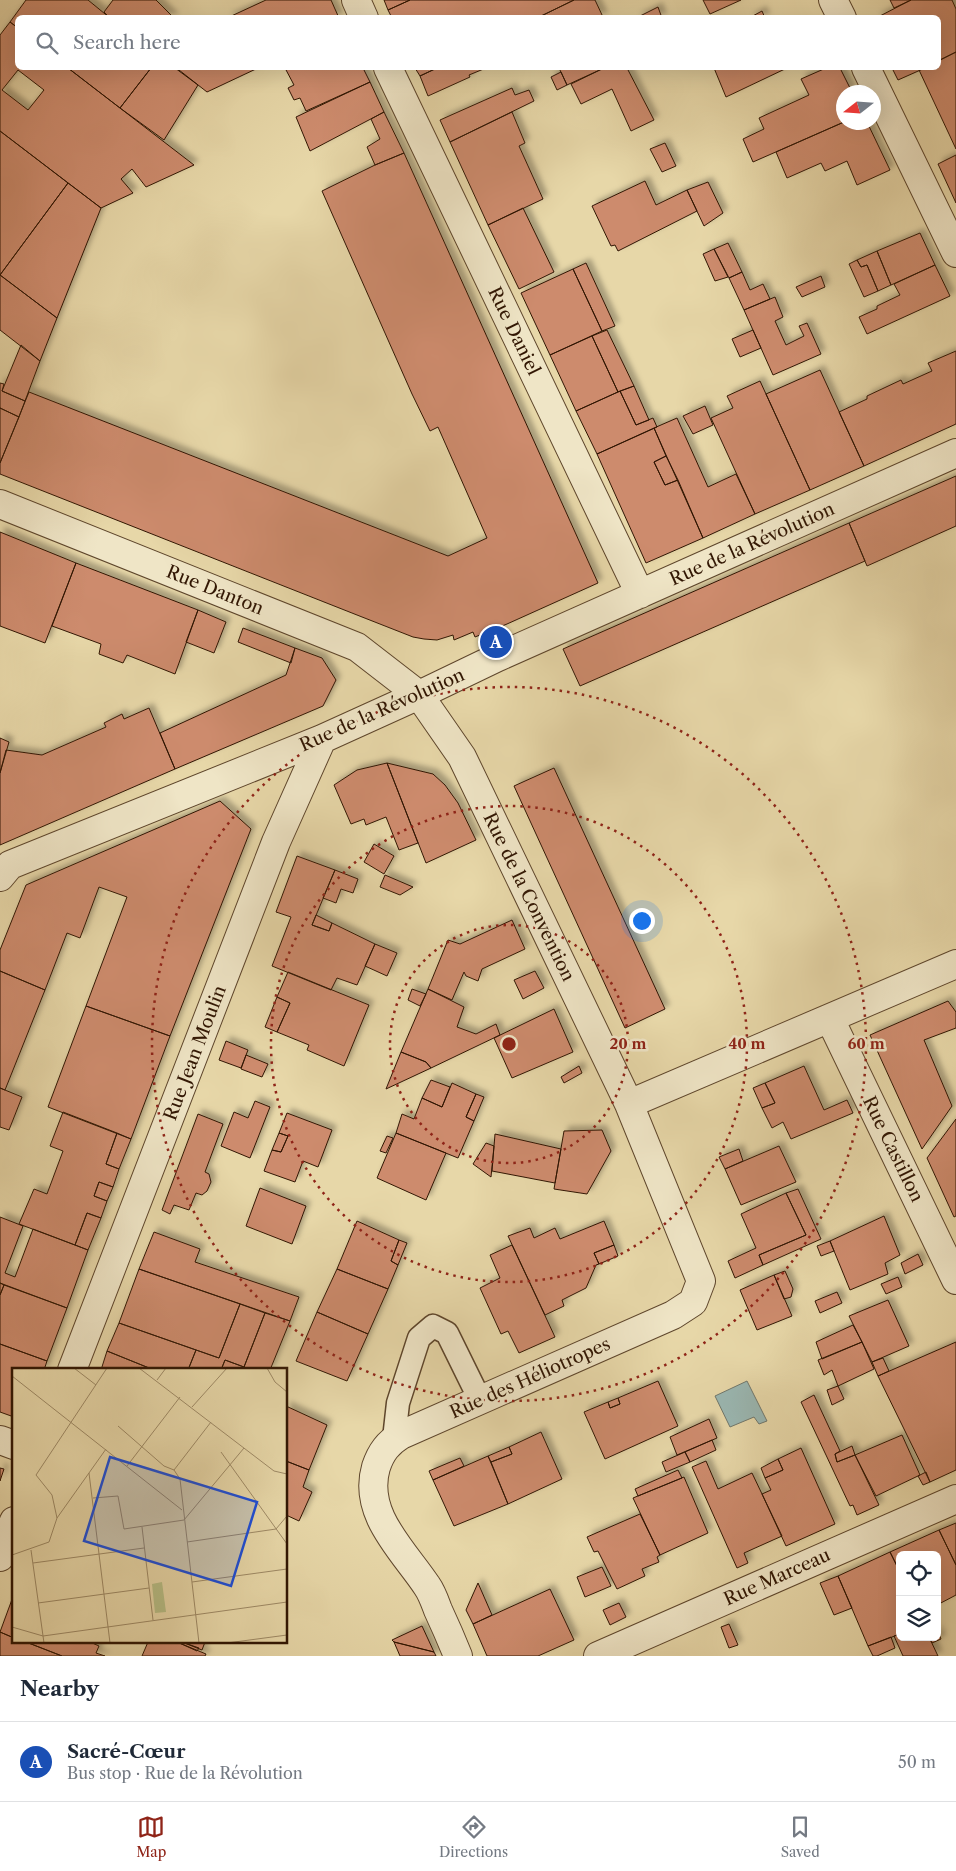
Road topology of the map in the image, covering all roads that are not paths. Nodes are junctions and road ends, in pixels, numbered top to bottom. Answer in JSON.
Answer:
{"nodes":[{"id":1,"x":356,"y":0,"type":"edge"},
{"id":2,"x":833,"y":0,"type":"edge"},
{"id":3,"x":363,"y":15,"type":"edge"},
{"id":4,"x":840,"y":15,"type":"edge"},
{"id":5,"x":389,"y":70,"type":"edge"},
{"id":6,"x":867,"y":70,"type":"edge"},
{"id":7,"x":956,"y":253,"type":"edge"},
{"id":8,"x":956,"y":453,"type":"edge"},
{"id":9,"x":0,"y":504,"type":"edge"},
{"id":10,"x":640,"y":594,"type":"junction"},
{"id":11,"x":419,"y":696,"type":"junction"},
{"id":12,"x":322,"y":739,"type":"junction"},
{"id":13,"x":0,"y":877,"type":"edge"},
{"id":14,"x":956,"y":964,"type":"edge"},
{"id":15,"x":830,"y":1019,"type":"junction"},
{"id":16,"x":629,"y":1104,"type":"junction"},
{"id":17,"x":956,"y":1280,"type":"edge"},
{"id":18,"x":73,"y":1368,"type":"edge"},
{"id":19,"x":480,"y":1400,"type":"junction"},
{"id":20,"x":394,"y":1438,"type":"junction"},
{"id":21,"x":0,"y":1440,"type":"edge"},
{"id":22,"x":12,"y":1445,"type":"edge"},
{"id":23,"x":956,"y":1499,"type":"edge"},
{"id":24,"x":12,"y":1526,"type":"edge"},
{"id":25,"x":0,"y":1557,"type":"edge"},
{"id":26,"x":458,"y":1656,"type":"edge"},
{"id":27,"x":598,"y":1656,"type":"edge"}],
"edges":[{"from":1,"to":3,"type":"street"},
{"from":2,"to":4,"type":"street"},
{"from":5,"to":10,"type":"street","name":"Rue Daniel"},
{"from":6,"to":7,"type":"street"},
{"from":8,"to":10,"type":"street","name":"Rue de la Révolution"},
{"from":9,"to":11,"type":"street","name":"Rue Danton"},
{"from":10,"to":11,"type":"street","name":"Rue de la Révolution"},
{"from":11,"to":12,"type":"street","name":"Rue de la Révolution"},
{"from":11,"to":16,"type":"street","name":"Rue de la Convention"},
{"from":12,"to":13,"type":"street","name":"Rue de la Révolution"},
{"from":12,"to":18,"type":"street","name":"Rue Jean Moulin"},
{"from":14,"to":15,"type":"street"},
{"from":15,"to":16,"type":"street"},
{"from":15,"to":17,"type":"street","name":"Rue Castillon"},
{"from":16,"to":19,"type":"street","name":"Rue des Héliotropes"},
{"from":19,"to":20,"type":"street","name":"Rue des Héliotropes"},
{"from":19,"to":20,"type":"lane"},
{"from":20,"to":26,"type":"street","name":"Rue des Héliotropes"},
{"from":21,"to":22,"type":"street"},
{"from":23,"to":27,"type":"street","name":"Rue Marceau"},
{"from":24,"to":25,"type":"street"}]}
